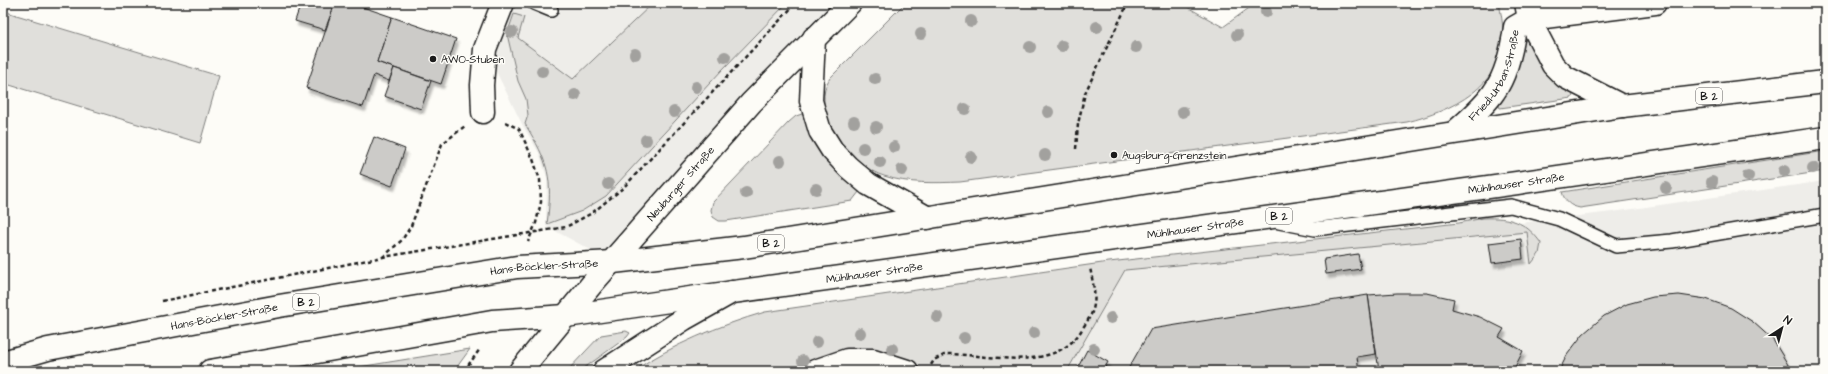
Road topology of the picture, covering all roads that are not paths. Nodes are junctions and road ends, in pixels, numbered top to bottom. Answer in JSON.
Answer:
{"nodes":[{"id":1,"x":503,"y":3,"type":"edge"},
{"id":2,"x":534,"y":3,"type":"edge"},
{"id":3,"x":850,"y":3,"type":"edge"},
{"id":4,"x":1655,"y":3,"type":"edge"},
{"id":5,"x":552,"y":10,"type":"dead end"},
{"id":6,"x":1528,"y":11,"type":"edge"},
{"id":7,"x":814,"y":38,"type":"junction"},
{"id":8,"x":1825,"y":82,"type":"edge"},
{"id":9,"x":1622,"y":106,"type":"junction"},
{"id":10,"x":483,"y":112,"type":"road end"},
{"id":11,"x":1455,"y":132,"type":"junction"},
{"id":12,"x":1825,"y":138,"type":"edge"},
{"id":13,"x":1825,"y":215,"type":"edge"},
{"id":14,"x":928,"y":218,"type":"junction"},
{"id":15,"x":1263,"y":218,"type":"junction"},
{"id":16,"x":613,"y":262,"type":"junction"},
{"id":17,"x":732,"y":292,"type":"junction"},
{"id":18,"x":566,"y":316,"type":"junction"},
{"id":19,"x":3,"y":362,"type":"edge"},
{"id":20,"x":248,"y":368,"type":"edge"},
{"id":21,"x":210,"y":371,"type":"edge"},
{"id":22,"x":520,"y":371,"type":"edge"},
{"id":23,"x":604,"y":371,"type":"edge"},
{"id":24,"x":815,"y":371,"type":"edge"},
{"id":25,"x":907,"y":371,"type":"edge"}],
"edges":[{"from":1,"to":10,"type":"main road"},
{"from":2,"to":5,"type":"lane"},
{"from":3,"to":7,"type":"main road","name":"Neuburger Straße"},
{"from":4,"to":6,"type":"main road","name":"Friedl-Urban-Straße"},
{"from":6,"to":9,"type":"main road","name":"Friedl-Urban-Straße"},
{"from":6,"to":11,"type":"main road","name":"Friedl-Urban-Straße"},
{"from":7,"to":14,"type":"main road"},
{"from":7,"to":16,"type":"main road","name":"Neuburger Straße"},
{"from":8,"to":9,"type":"main road","number":"B 2"},
{"from":9,"to":11,"type":"main road","number":"B 2"},
{"from":11,"to":14,"type":"main road","number":"B 2"},
{"from":12,"to":15,"type":"main road","name":"Mühlhauser Straße","number":"B 2"},
{"from":13,"to":15,"type":"lane"},
{"from":14,"to":16,"type":"main road","number":"B 2"},
{"from":15,"to":17,"type":"main road","name":"Mühlhauser Straße","number":"B 2"},
{"from":16,"to":18,"type":"main road","name":"Neuburger Straße"},
{"from":16,"to":19,"type":"main road","name":"Hans-Böckler-Straße","number":"B 2"},
{"from":17,"to":18,"type":"main road","name":"Mühlhauser Straße","number":"B 2"},
{"from":17,"to":23,"type":"main road"},
{"from":18,"to":20,"type":"main road","number":"B 2"},
{"from":18,"to":22,"type":"main road","name":"Neuburger Straße"},
{"from":20,"to":21,"type":"main road","number":"B 2"},
{"from":24,"to":25,"type":"main road"}]}
